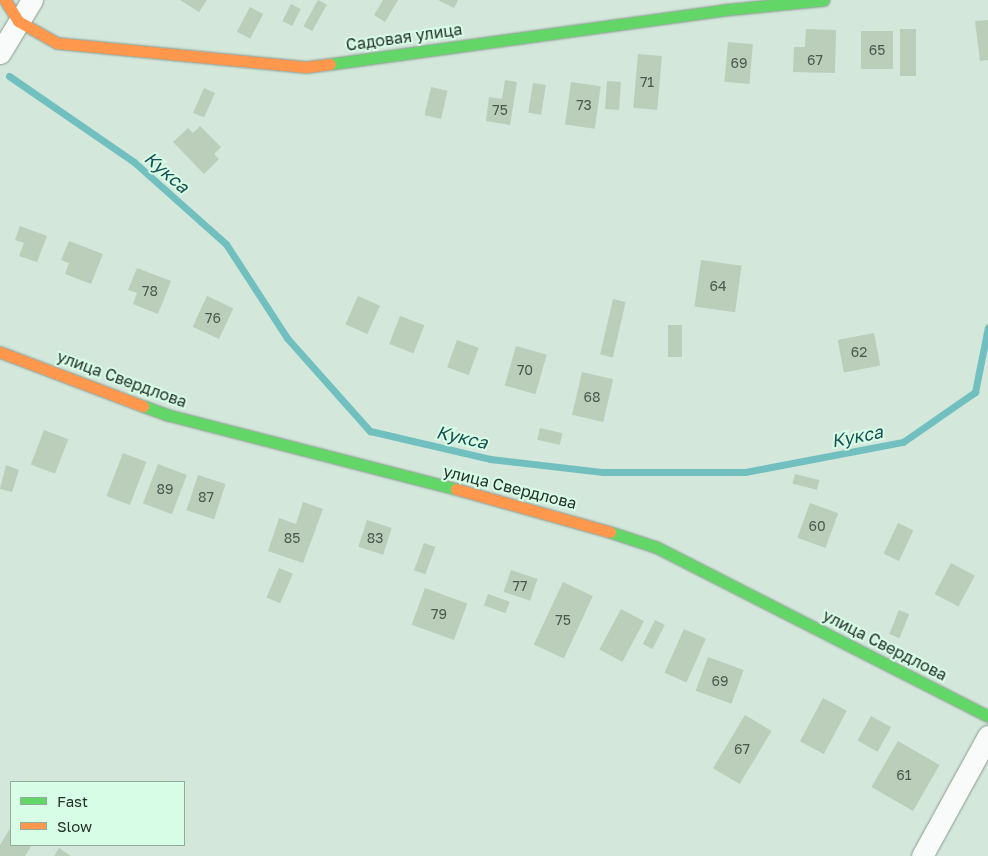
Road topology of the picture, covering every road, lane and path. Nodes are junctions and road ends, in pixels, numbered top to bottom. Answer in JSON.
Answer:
{"nodes":[{"id":1,"x":5,"y":0,"type":"edge"},
{"id":2,"x":32,"y":0,"type":"edge"},
{"id":3,"x":824,"y":0,"type":"edge"},
{"id":4,"x":18,"y":22,"type":"junction"},
{"id":5,"x":0,"y":54,"type":"edge"},
{"id":6,"x":0,"y":352,"type":"edge"},
{"id":7,"x":988,"y":716,"type":"edge"},
{"id":8,"x":988,"y":736,"type":"edge"},
{"id":9,"x":922,"y":856,"type":"edge"}],
"edges":[{"from":1,"to":4,"type":"street"},
{"from":2,"to":4,"type":"street"},
{"from":3,"to":4,"type":"street","name":"Садовая улица"},
{"from":4,"to":5,"type":"street"},
{"from":6,"to":7,"type":"street","name":"улица Свердлова"},
{"from":8,"to":9,"type":"street"}]}
